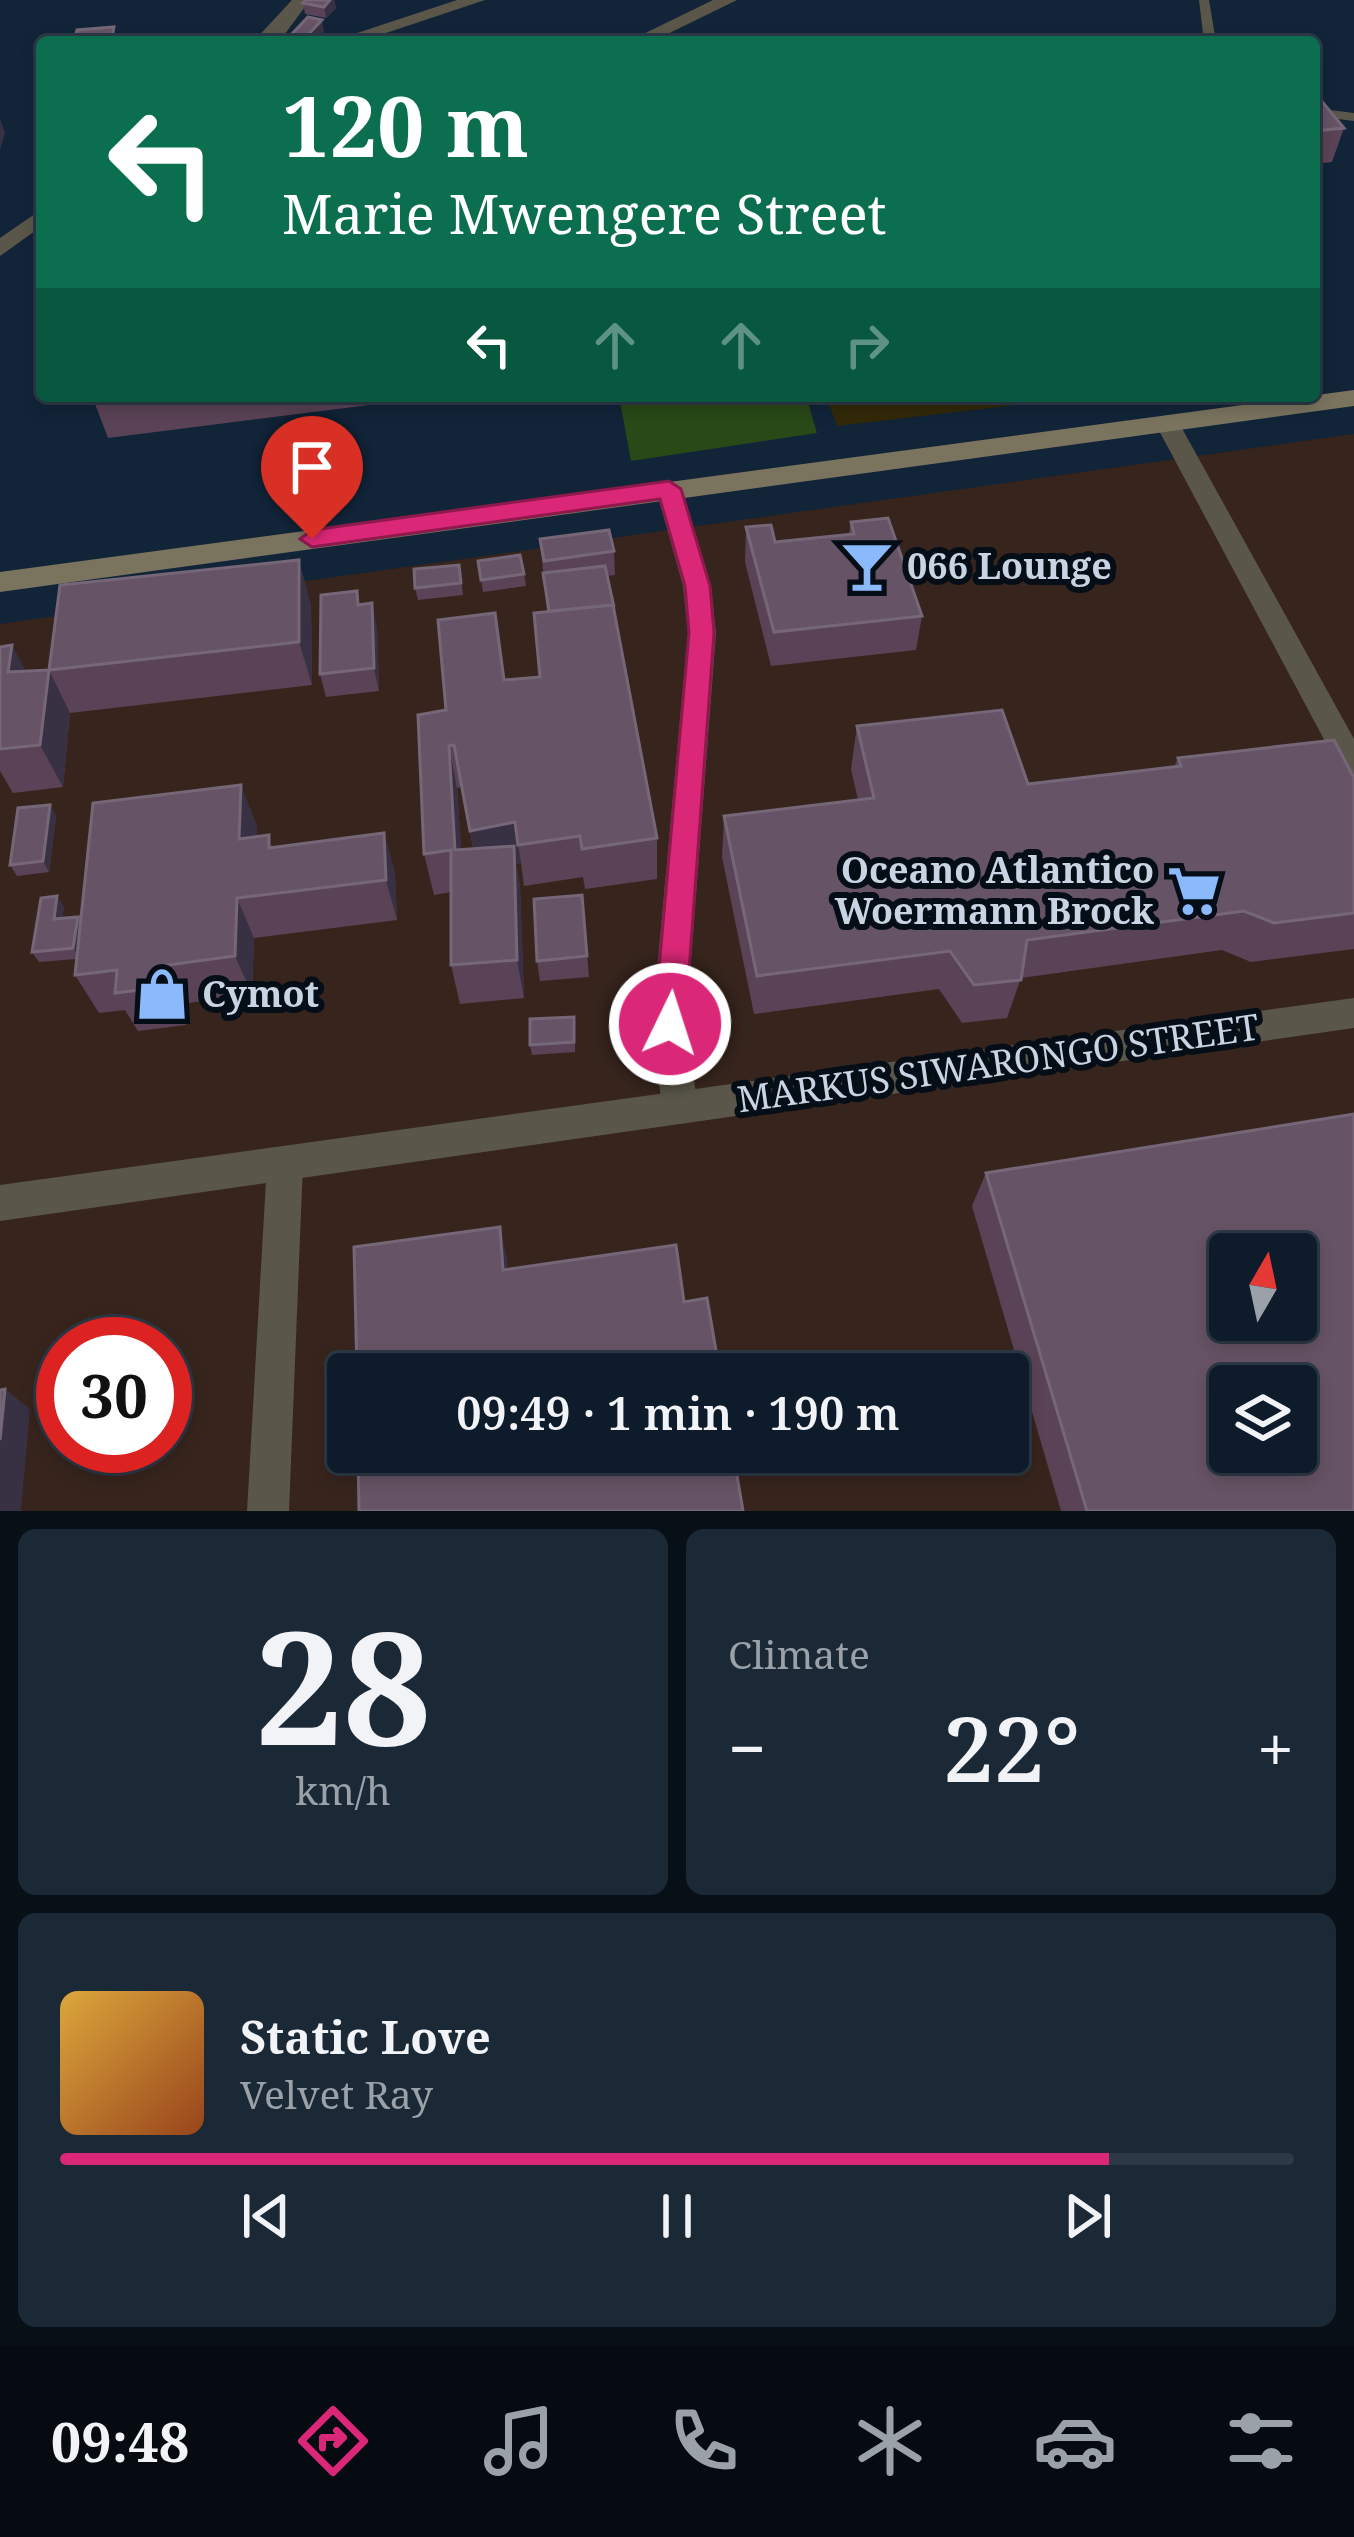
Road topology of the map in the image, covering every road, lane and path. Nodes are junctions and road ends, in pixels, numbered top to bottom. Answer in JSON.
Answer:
{"nodes":[{"id":1,"x":301,"y":0,"type":"edge"},
{"id":2,"x":476,"y":0,"type":"edge"},
{"id":3,"x":728,"y":0,"type":"edge"},
{"id":4,"x":1204,"y":0,"type":"edge"},
{"id":5,"x":272,"y":36,"type":"edge"},
{"id":6,"x":359,"y":36,"type":"edge"},
{"id":7,"x":650,"y":36,"type":"edge"},
{"id":8,"x":1209,"y":36,"type":"edge"},
{"id":9,"x":1320,"y":113,"type":"edge"},
{"id":10,"x":1354,"y":117,"type":"edge"},
{"id":11,"x":36,"y":220,"type":"edge"},
{"id":12,"x":0,"y":249,"type":"edge"},
{"id":13,"x":1354,"y":398,"type":"edge"},
{"id":14,"x":1167,"y":423,"type":"junction"},
{"id":15,"x":669,"y":489,"type":"junction"},
{"id":16,"x":0,"y":582,"type":"edge"},
{"id":17,"x":1354,"y":767,"type":"edge"},
{"id":18,"x":1354,"y":1013,"type":"edge"},
{"id":19,"x":680,"y":1107,"type":"junction"},
{"id":20,"x":284,"y":1163,"type":"junction"},
{"id":21,"x":0,"y":1203,"type":"edge"},
{"id":22,"x":268,"y":1511,"type":"edge"}],
"edges":[{"from":1,"to":5,"type":"street"},
{"from":2,"to":6,"type":"street"},
{"from":3,"to":7,"type":"street"},
{"from":4,"to":8,"type":"lane"},
{"from":9,"to":10,"type":"lane"},
{"from":11,"to":12,"type":"street"},
{"from":13,"to":14,"type":"main road"},
{"from":14,"to":15,"type":"main road"},
{"from":14,"to":17,"type":"street"},
{"from":15,"to":16,"type":"main road"},
{"from":15,"to":19,"type":"street"},
{"from":18,"to":19,"type":"street","name":"MARKUS SIWARONGO STREET"},
{"from":19,"to":20,"type":"street","name":"MARKUS SIWARONGO STREET"},
{"from":20,"to":21,"type":"street","name":"MARKUS SIWARONGO STREET"},
{"from":20,"to":22,"type":"street"}]}
